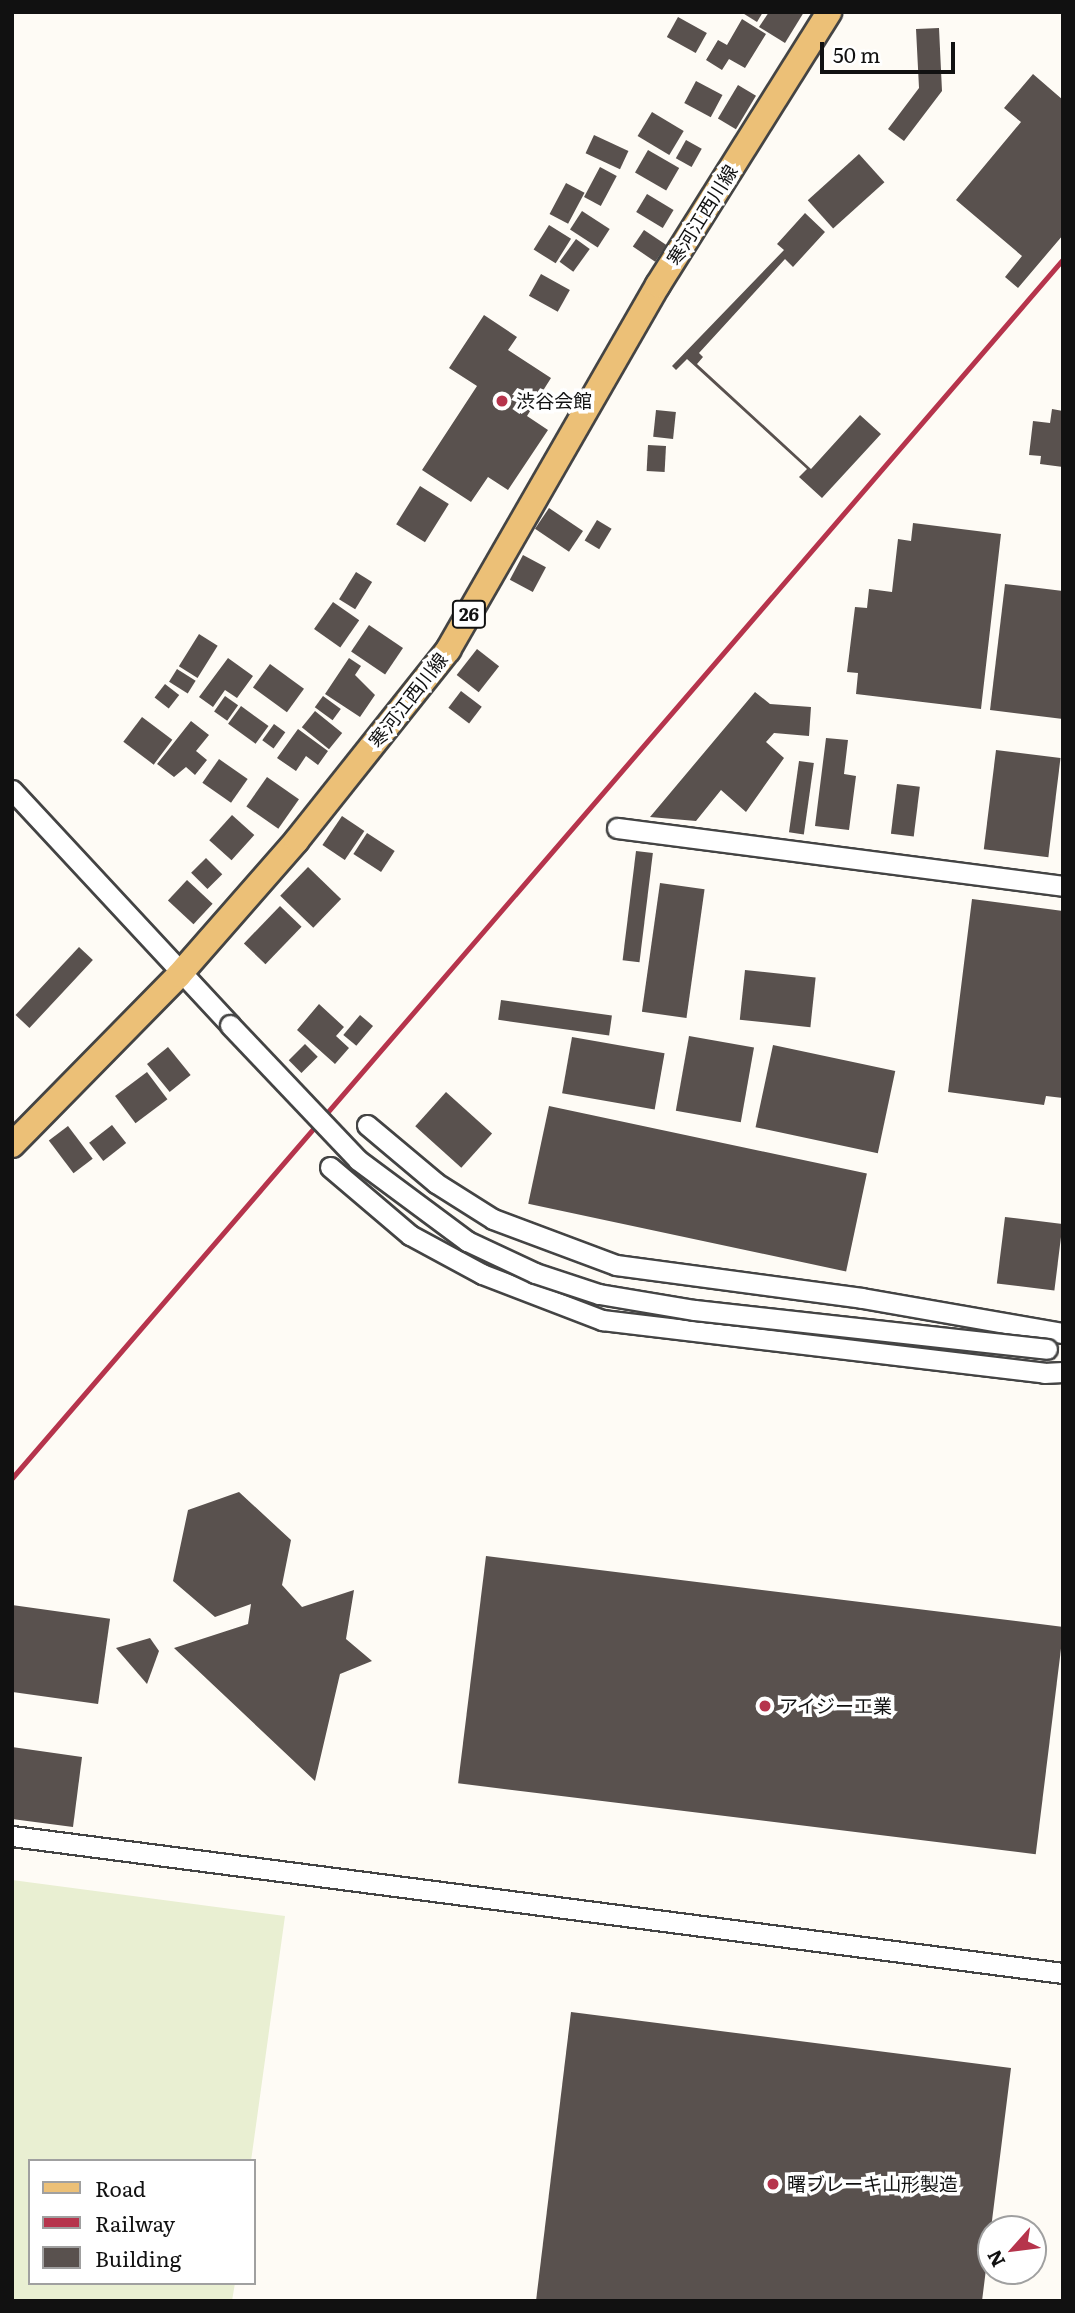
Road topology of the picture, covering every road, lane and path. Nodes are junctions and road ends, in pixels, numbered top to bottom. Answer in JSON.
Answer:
{"nodes":[{"id":1,"x":829,"y":12,"type":"edge"},
{"id":2,"x":12,"y":790,"type":"edge"},
{"id":3,"x":617,"y":828,"type":"dead end"},
{"id":4,"x":1063,"y":886,"type":"edge"},
{"id":5,"x":179,"y":975,"type":"junction"},
{"id":6,"x":367,"y":1125,"type":"dead end"},
{"id":7,"x":12,"y":1145,"type":"edge"},
{"id":8,"x":330,"y":1167,"type":"dead end"},
{"id":9,"x":1063,"y":1333,"type":"edge"},
{"id":10,"x":1055,"y":1350,"type":"edge"},
{"id":11,"x":1063,"y":1372,"type":"edge"},
{"id":12,"x":12,"y":1836,"type":"edge"},
{"id":13,"x":1063,"y":1973,"type":"edge"}],
"edges":[{"from":1,"to":5,"type":"main road","name":"寒河江西川線","number":"26"},
{"from":2,"to":5,"type":"street"},
{"from":3,"to":4,"type":"street"},
{"from":5,"to":7,"type":"main road","name":"寒河江西川線","number":"26"},
{"from":5,"to":10,"type":"street","bridge":true},
{"from":6,"to":9,"type":"street"},
{"from":8,"to":11,"type":"street"},
{"from":12,"to":13,"type":"street"}]}
